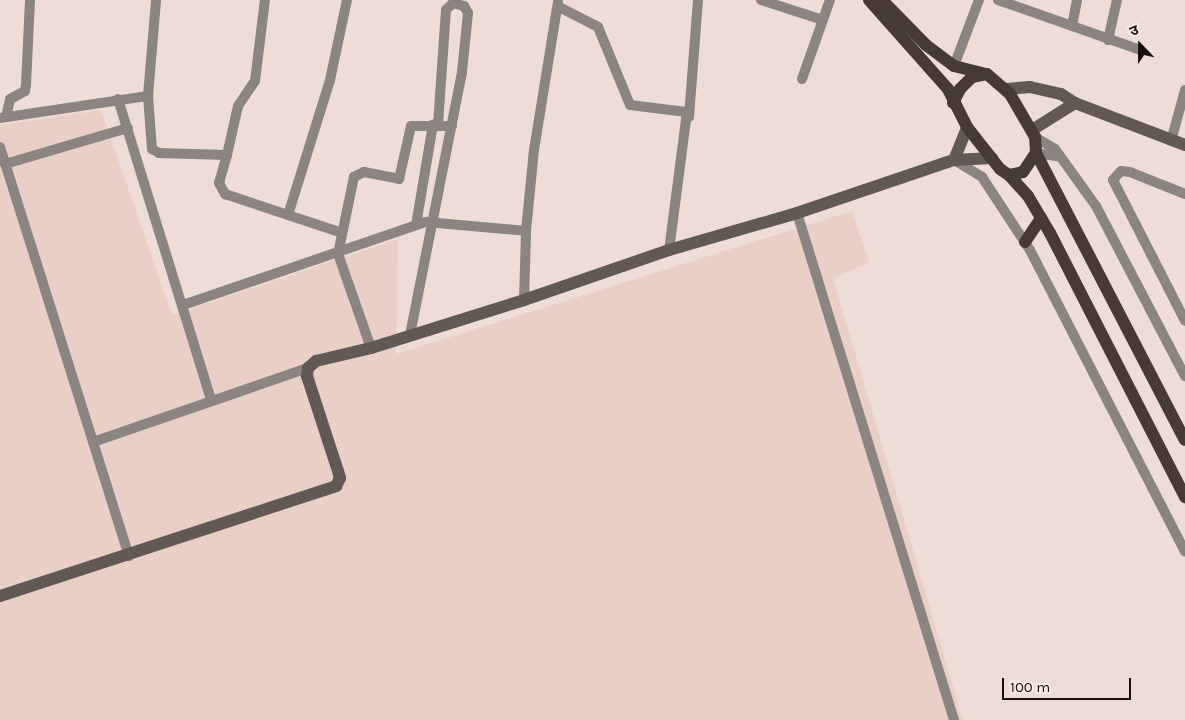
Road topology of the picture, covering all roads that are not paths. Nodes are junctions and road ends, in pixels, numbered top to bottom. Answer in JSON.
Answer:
{"nodes":[{"id":1,"x":30,"y":0,"type":"edge"},
{"id":2,"x":156,"y":0,"type":"edge"},
{"id":3,"x":265,"y":0,"type":"edge"},
{"id":4,"x":347,"y":0,"type":"edge"},
{"id":5,"x":698,"y":0,"type":"edge"},
{"id":6,"x":760,"y":0,"type":"edge"},
{"id":7,"x":830,"y":0,"type":"edge"},
{"id":8,"x":869,"y":0,"type":"edge"},
{"id":9,"x":882,"y":0,"type":"edge"},
{"id":10,"x":979,"y":0,"type":"edge"},
{"id":11,"x":998,"y":0,"type":"edge"},
{"id":12,"x":1077,"y":0,"type":"edge"},
{"id":13,"x":1118,"y":0,"type":"edge"},
{"id":14,"x":559,"y":3,"type":"edge"},
{"id":15,"x":823,"y":20,"type":"junction"},
{"id":16,"x":1072,"y":26,"type":"junction"},
{"id":17,"x":1108,"y":40,"type":"junction"},
{"id":18,"x":1140,"y":50,"type":"dead end"},
{"id":19,"x":954,"y":66,"type":"junction"},
{"id":20,"x":987,"y":74,"type":"junction"},
{"id":21,"x":802,"y":79,"type":"dead end"},
{"id":22,"x":1006,"y":89,"type":"junction"},
{"id":23,"x":1185,"y":90,"type":"edge"},
{"id":24,"x":148,"y":96,"type":"junction"},
{"id":25,"x":118,"y":99,"type":"junction"},
{"id":26,"x":953,"y":103,"type":"junction"},
{"id":27,"x":1075,"y":103,"type":"junction"},
{"id":28,"x":689,"y":116,"type":"junction"},
{"id":29,"x":3,"y":117,"type":"edge"},
{"id":30,"x":436,"y":124,"type":"junction"},
{"id":31,"x":452,"y":126,"type":"junction"},
{"id":32,"x":967,"y":127,"type":"junction"},
{"id":33,"x":128,"y":128,"type":"junction"},
{"id":34,"x":1033,"y":134,"type":"junction"},
{"id":35,"x":1171,"y":140,"type":"junction"},
{"id":36,"x":1185,"y":145,"type":"edge"},
{"id":37,"x":0,"y":147,"type":"edge"},
{"id":38,"x":1036,"y":153,"type":"junction"},
{"id":39,"x":228,"y":155,"type":"junction"},
{"id":40,"x":1061,"y":157,"type":"junction"},
{"id":41,"x":992,"y":158,"type":"junction"},
{"id":42,"x":954,"y":160,"type":"junction"},
{"id":43,"x":5,"y":164,"type":"junction"},
{"id":44,"x":1009,"y":175,"type":"junction"},
{"id":45,"x":1185,"y":194,"type":"edge"},
{"id":46,"x":797,"y":213,"type":"junction"},
{"id":47,"x":288,"y":215,"type":"junction"},
{"id":48,"x":1041,"y":218,"type":"junction"},
{"id":49,"x":434,"y":223,"type":"junction"},
{"id":50,"x":416,"y":225,"type":"junction"},
{"id":51,"x":526,"y":232,"type":"junction"},
{"id":52,"x":342,"y":233,"type":"junction"},
{"id":53,"x":1025,"y":242,"type":"junction"},
{"id":54,"x":669,"y":250,"type":"junction"},
{"id":55,"x":338,"y":254,"type":"junction"},
{"id":56,"x":524,"y":300,"type":"junction"},
{"id":57,"x":183,"y":306,"type":"junction"},
{"id":58,"x":1185,"y":321,"type":"edge"},
{"id":59,"x":410,"y":335,"type":"junction"},
{"id":60,"x":370,"y":348,"type":"junction"},
{"id":61,"x":308,"y":368,"type":"junction"},
{"id":62,"x":1185,"y":376,"type":"edge"},
{"id":63,"x":211,"y":399,"type":"junction"},
{"id":64,"x":1185,"y":440,"type":"edge"},
{"id":65,"x":93,"y":442,"type":"junction"},
{"id":66,"x":1185,"y":497,"type":"edge"},
{"id":67,"x":1185,"y":552,"type":"edge"},
{"id":68,"x":129,"y":556,"type":"junction"},
{"id":69,"x":0,"y":596,"type":"edge"},
{"id":70,"x":954,"y":720,"type":"edge"}],
"edges":[{"from":1,"to":29,"type":"street"},
{"from":2,"to":24,"type":"street"},
{"from":3,"to":39,"type":"street"},
{"from":4,"to":47,"type":"street"},
{"from":5,"to":28,"type":"street"},
{"from":6,"to":15,"type":"street"},
{"from":7,"to":15,"type":"street"},
{"from":8,"to":26,"type":"main road"},
{"from":9,"to":19,"type":"main road"},
{"from":10,"to":19,"type":"street"},
{"from":11,"to":16,"type":"street"},
{"from":12,"to":16,"type":"street"},
{"from":13,"to":17,"type":"street"},
{"from":14,"to":28,"type":"street"},
{"from":14,"to":51,"type":"street"},
{"from":15,"to":21,"type":"street"},
{"from":16,"to":17,"type":"street"},
{"from":17,"to":18,"type":"street"},
{"from":19,"to":20,"type":"main road"},
{"from":20,"to":22,"type":"main road"},
{"from":20,"to":26,"type":"main road"},
{"from":22,"to":27,"type":"street"},
{"from":22,"to":34,"type":"main road"},
{"from":23,"to":35,"type":"street"},
{"from":24,"to":25,"type":"street"},
{"from":24,"to":39,"type":"street"},
{"from":25,"to":29,"type":"street"},
{"from":25,"to":33,"type":"street"},
{"from":26,"to":32,"type":"main road"},
{"from":27,"to":34,"type":"street"},
{"from":27,"to":35,"type":"street"},
{"from":28,"to":54,"type":"street"},
{"from":30,"to":31,"type":"street"},
{"from":30,"to":31,"type":"street"},
{"from":30,"to":50,"type":"street"},
{"from":30,"to":52,"type":"street"},
{"from":31,"to":49,"type":"street"},
{"from":32,"to":41,"type":"main road"},
{"from":32,"to":42,"type":"street"},
{"from":33,"to":43,"type":"street"},
{"from":33,"to":57,"type":"street"},
{"from":34,"to":38,"type":"main road"},
{"from":34,"to":40,"type":"street"},
{"from":35,"to":36,"type":"street"},
{"from":37,"to":43,"type":"street"},
{"from":38,"to":40,"type":"street"},
{"from":38,"to":44,"type":"main road"},
{"from":38,"to":64,"type":"main road"},
{"from":39,"to":47,"type":"street"},
{"from":40,"to":62,"type":"street"},
{"from":41,"to":42,"type":"street"},
{"from":41,"to":44,"type":"main road"},
{"from":42,"to":46,"type":"street"},
{"from":42,"to":53,"type":"street"},
{"from":43,"to":65,"type":"street"},
{"from":44,"to":48,"type":"main road"},
{"from":45,"to":58,"type":"street"},
{"from":46,"to":54,"type":"street"},
{"from":46,"to":70,"type":"street"},
{"from":47,"to":52,"type":"street"},
{"from":48,"to":53,"type":"main road"},
{"from":48,"to":66,"type":"main road"},
{"from":49,"to":50,"type":"street"},
{"from":49,"to":51,"type":"street"},
{"from":49,"to":59,"type":"street"},
{"from":50,"to":55,"type":"street"},
{"from":51,"to":56,"type":"street"},
{"from":52,"to":55,"type":"street"},
{"from":53,"to":67,"type":"street"},
{"from":54,"to":56,"type":"street"},
{"from":55,"to":57,"type":"street"},
{"from":55,"to":60,"type":"street"},
{"from":56,"to":59,"type":"street"},
{"from":57,"to":63,"type":"street"},
{"from":59,"to":60,"type":"street"},
{"from":60,"to":61,"type":"street"},
{"from":61,"to":63,"type":"street"},
{"from":61,"to":68,"type":"street"},
{"from":63,"to":65,"type":"street"},
{"from":65,"to":68,"type":"street"},
{"from":68,"to":69,"type":"street"}]}
